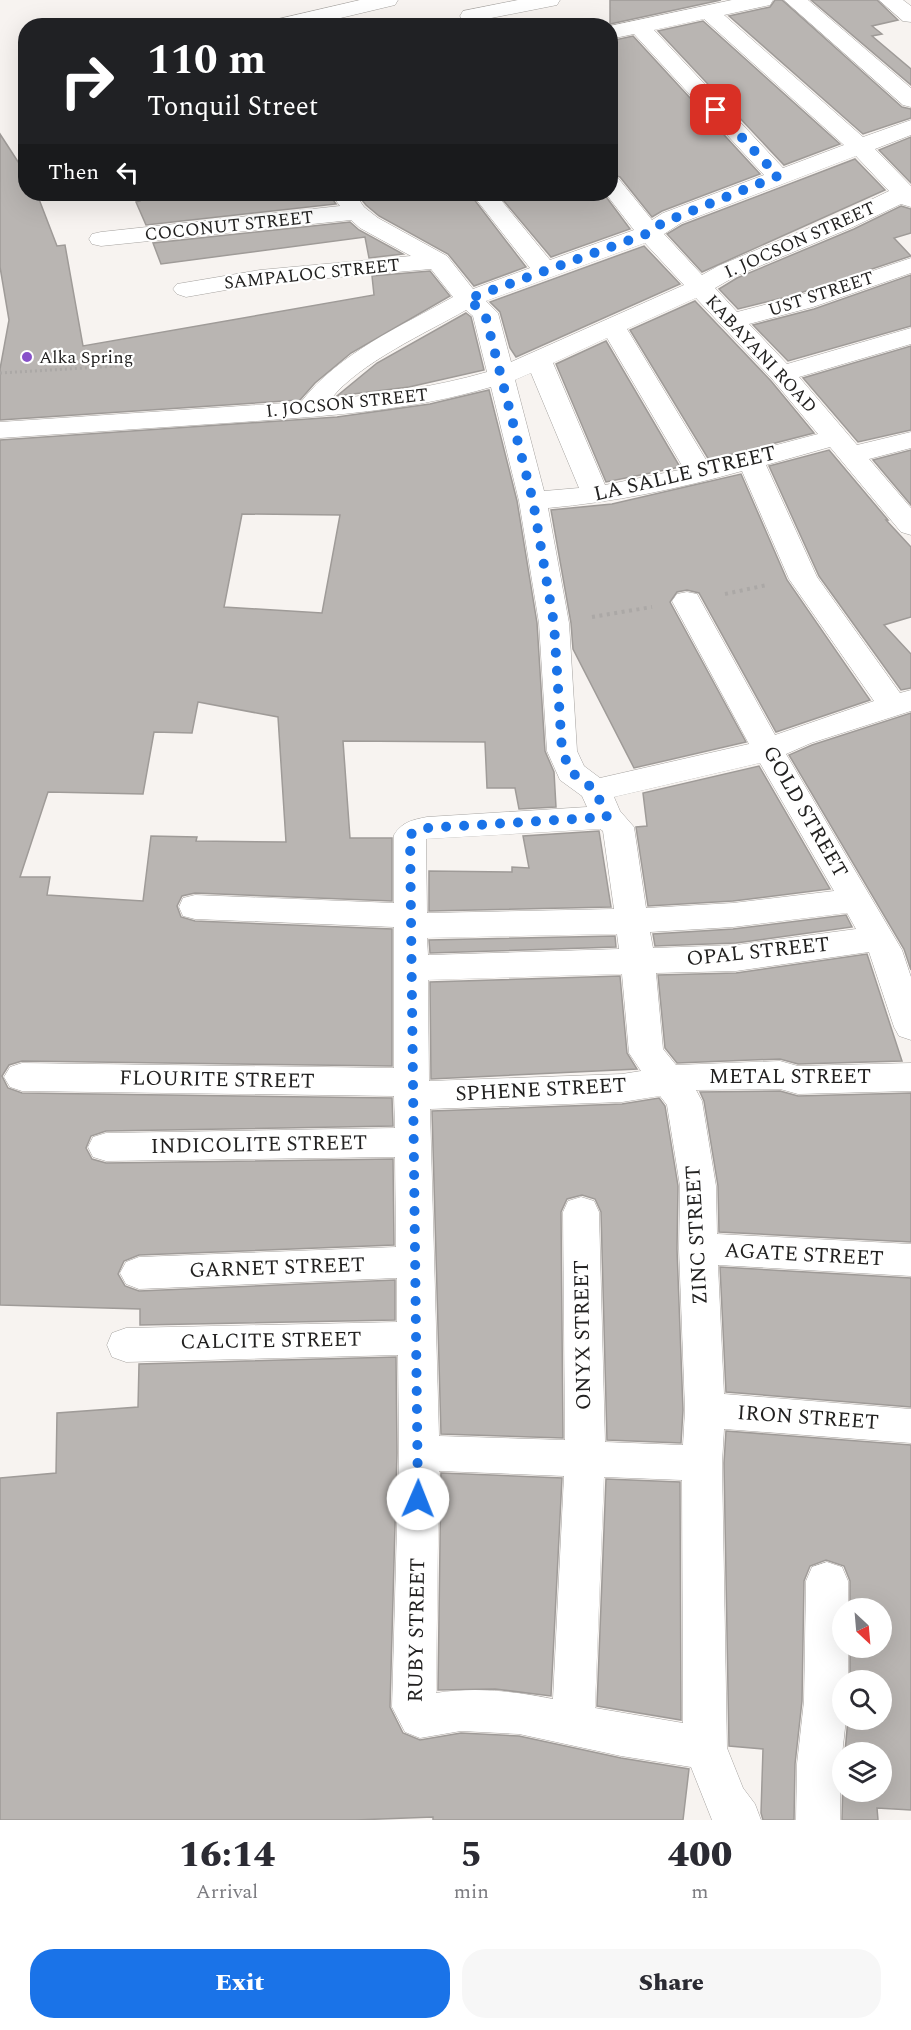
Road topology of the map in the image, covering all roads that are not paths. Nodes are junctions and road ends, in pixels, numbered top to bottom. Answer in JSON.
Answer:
{"nodes":[{"id":1,"x":387,"y":0,"type":"edge"},
{"id":2,"x":452,"y":0,"type":"edge"},
{"id":3,"x":549,"y":0,"type":"edge"},
{"id":4,"x":762,"y":0,"type":"edge"},
{"id":5,"x":795,"y":0,"type":"edge"},
{"id":6,"x":890,"y":0,"type":"edge"},
{"id":7,"x":710,"y":13,"type":"junction"},
{"id":8,"x":911,"y":16,"type":"edge"},
{"id":9,"x":312,"y":18,"type":"edge"},
{"id":10,"x":473,"y":18,"type":"edge"},
{"id":11,"x":486,"y":18,"type":"edge"},
{"id":12,"x":639,"y":27,"type":"junction"},
{"id":13,"x":618,"y":31,"type":"edge"},
{"id":14,"x":911,"y":100,"type":"edge"},
{"id":15,"x":911,"y":127,"type":"edge"},
{"id":16,"x":859,"y":146,"type":"junction"},
{"id":17,"x":778,"y":176,"type":"junction"},
{"id":18,"x":618,"y":193,"type":"edge"},
{"id":19,"x":908,"y":196,"type":"edge"},
{"id":20,"x":490,"y":201,"type":"edge"},
{"id":21,"x":349,"y":203,"type":"edge"},
{"id":22,"x":649,"y":233,"type":"junction"},
{"id":23,"x":101,"y":239,"type":"dead end"},
{"id":24,"x":438,"y":261,"type":"junction"},
{"id":25,"x":911,"y":265,"type":"edge"},
{"id":26,"x":546,"y":271,"type":"junction"},
{"id":27,"x":700,"y":287,"type":"junction"},
{"id":28,"x":186,"y":289,"type":"dead end"},
{"id":29,"x":468,"y":299,"type":"junction"},
{"id":30,"x":731,"y":321,"type":"junction"},
{"id":31,"x":614,"y":327,"type":"junction"},
{"id":32,"x":911,"y":336,"type":"edge"},
{"id":33,"x":538,"y":359,"type":"junction"},
{"id":34,"x":782,"y":374,"type":"junction"},
{"id":35,"x":502,"y":376,"type":"junction"},
{"id":36,"x":309,"y":409,"type":"junction"},
{"id":37,"x":0,"y":430,"type":"edge"},
{"id":38,"x":911,"y":440,"type":"edge"},
{"id":39,"x":843,"y":446,"type":"junction"},
{"id":40,"x":751,"y":460,"type":"junction"},
{"id":41,"x":701,"y":474,"type":"junction"},
{"id":42,"x":596,"y":495,"type":"junction"},
{"id":43,"x":533,"y":501,"type":"junction"},
{"id":44,"x":911,"y":526,"type":"edge"},
{"id":45,"x":687,"y":601,"type":"dead end"},
{"id":46,"x":902,"y":703,"type":"edge"},
{"id":47,"x":768,"y":750,"type":"junction"},
{"id":48,"x":601,"y":804,"type":"junction"},
{"id":49,"x":856,"y":900,"type":"junction"},
{"id":50,"x":195,"y":907,"type":"dead end"},
{"id":51,"x":411,"y":921,"type":"junction"},
{"id":52,"x":632,"y":921,"type":"junction"},
{"id":53,"x":878,"y":938,"type":"junction"},
{"id":54,"x":638,"y":962,"type":"junction"},
{"id":55,"x":411,"y":968,"type":"junction"},
{"id":56,"x":911,"y":1027,"type":"edge"},
{"id":57,"x":22,"y":1077,"type":"dead end"},
{"id":58,"x":911,"y":1077,"type":"edge"},
{"id":59,"x":670,"y":1082,"type":"junction"},
{"id":60,"x":412,"y":1089,"type":"junction"},
{"id":61,"x":413,"y":1143,"type":"junction"},
{"id":62,"x":106,"y":1147,"type":"dead end"},
{"id":63,"x":581,"y":1212,"type":"dead end"},
{"id":64,"x":698,"y":1249,"type":"junction"},
{"id":65,"x":911,"y":1260,"type":"edge"},
{"id":66,"x":415,"y":1262,"type":"junction"},
{"id":67,"x":139,"y":1273,"type":"dead end"},
{"id":68,"x":416,"y":1338,"type":"junction"},
{"id":69,"x":126,"y":1345,"type":"dead end"},
{"id":70,"x":705,"y":1410,"type":"junction"},
{"id":71,"x":911,"y":1426,"type":"edge"},
{"id":72,"x":419,"y":1453,"type":"junction"},
{"id":73,"x":585,"y":1459,"type":"junction"},
{"id":74,"x":702,"y":1463,"type":"junction"},
{"id":75,"x":826,"y":1581,"type":"dead end"},
{"id":76,"x":573,"y":1725,"type":"junction"},
{"id":77,"x":705,"y":1748,"type":"junction"},
{"id":78,"x":739,"y":1820,"type":"edge"},
{"id":79,"x":818,"y":1820,"type":"edge"}],
"edges":[{"from":1,"to":9,"type":"street"},
{"from":2,"to":10,"type":"street"},
{"from":3,"to":11,"type":"street"},
{"from":4,"to":7,"type":"street"},
{"from":5,"to":14,"type":"street"},
{"from":6,"to":8,"type":"street"},
{"from":7,"to":12,"type":"street"},
{"from":7,"to":16,"type":"street"},
{"from":12,"to":13,"type":"street"},
{"from":12,"to":17,"type":"street"},
{"from":15,"to":16,"type":"street"},
{"from":16,"to":17,"type":"street"},
{"from":16,"to":19,"type":"street"},
{"from":17,"to":22,"type":"street"},
{"from":18,"to":22,"type":"street","name":"KABAYANI ROAD"},
{"from":19,"to":27,"type":"street","name":"I. JOCSON STREET"},
{"from":20,"to":26,"type":"street"},
{"from":21,"to":23,"type":"street","name":"COCONUT STREET"},
{"from":21,"to":24,"type":"street"},
{"from":22,"to":26,"type":"street"},
{"from":22,"to":27,"type":"street","name":"KABAYANI ROAD"},
{"from":24,"to":28,"type":"street","name":"SAMPALOC STREET"},
{"from":24,"to":29,"type":"street","name":"ZINC STREET"},
{"from":25,"to":30,"type":"street","name":"UST STREET"},
{"from":26,"to":29,"type":"street"},
{"from":27,"to":30,"type":"street","name":"KABAYANI ROAD"},
{"from":27,"to":31,"type":"street","name":"I. JOCSON STREET"},
{"from":29,"to":35,"type":"street","name":"ZINC STREET"},
{"from":29,"to":36,"type":"street"},
{"from":30,"to":34,"type":"street","name":"KABAYANI ROAD"},
{"from":31,"to":33,"type":"street","name":"I. JOCSON STREET"},
{"from":31,"to":41,"type":"street"},
{"from":32,"to":34,"type":"street"},
{"from":33,"to":35,"type":"street","name":"I. JOCSON STREET"},
{"from":33,"to":42,"type":"street"},
{"from":34,"to":39,"type":"street","name":"KABAYANI ROAD"},
{"from":35,"to":36,"type":"street","name":"I. JOCSON STREET"},
{"from":35,"to":43,"type":"street","name":"ZINC STREET"},
{"from":36,"to":37,"type":"street","name":"I. JOCSON STREET"},
{"from":38,"to":39,"type":"street","name":"LA SALLE STREET"},
{"from":39,"to":40,"type":"street","name":"LA SALLE STREET"},
{"from":39,"to":44,"type":"street","name":"KABAYANI ROAD"},
{"from":40,"to":41,"type":"street","name":"LA SALLE STREET"},
{"from":40,"to":46,"type":"street"},
{"from":41,"to":42,"type":"street","name":"LA SALLE STREET"},
{"from":42,"to":43,"type":"street","name":"LA SALLE STREET"},
{"from":43,"to":48,"type":"street","name":"ZINC STREET"},
{"from":45,"to":47,"type":"street","name":"GOLD STREET"},
{"from":46,"to":47,"type":"street"},
{"from":47,"to":48,"type":"street"},
{"from":47,"to":49,"type":"street","name":"GOLD STREET"},
{"from":48,"to":51,"type":"street","name":"RUBY STREET"},
{"from":48,"to":52,"type":"street","name":"ZINC STREET"},
{"from":49,"to":52,"type":"street"},
{"from":49,"to":53,"type":"street","name":"GOLD STREET"},
{"from":50,"to":51,"type":"street"},
{"from":51,"to":52,"type":"street"},
{"from":51,"to":55,"type":"street","name":"RUBY STREET"},
{"from":52,"to":54,"type":"street","name":"ZINC STREET"},
{"from":53,"to":54,"type":"street","name":"OPAL STREET"},
{"from":53,"to":56,"type":"street","name":"GOLD STREET"},
{"from":54,"to":55,"type":"street","name":"OPAL STREET"},
{"from":54,"to":59,"type":"street","name":"ZINC STREET"},
{"from":55,"to":60,"type":"street","name":"RUBY STREET"},
{"from":57,"to":60,"type":"street","name":"FLOURITE STREET"},
{"from":58,"to":59,"type":"street","name":"METAL STREET"},
{"from":59,"to":60,"type":"street","name":"SPHENE STREET"},
{"from":59,"to":64,"type":"street","name":"ZINC STREET"},
{"from":60,"to":61,"type":"street","name":"RUBY STREET"},
{"from":61,"to":62,"type":"street","name":"INDICOLITE STREET"},
{"from":61,"to":66,"type":"street","name":"RUBY STREET"},
{"from":63,"to":73,"type":"street","name":"ONYX STREET"},
{"from":64,"to":65,"type":"street","name":"AGATE STREET"},
{"from":64,"to":70,"type":"street","name":"ZINC STREET"},
{"from":66,"to":67,"type":"street","name":"GARNET STREET"},
{"from":66,"to":68,"type":"street","name":"RUBY STREET"},
{"from":68,"to":69,"type":"street","name":"CALCITE STREET"},
{"from":68,"to":72,"type":"street","name":"RUBY STREET"},
{"from":70,"to":71,"type":"street","name":"IRON STREET"},
{"from":70,"to":74,"type":"street","name":"ZINC STREET"},
{"from":72,"to":73,"type":"street"},
{"from":72,"to":76,"type":"street","name":"RUBY STREET"},
{"from":73,"to":74,"type":"street"},
{"from":73,"to":76,"type":"street","name":"ONYX STREET"},
{"from":74,"to":77,"type":"street","name":"ZINC STREET"},
{"from":75,"to":79,"type":"street"},
{"from":76,"to":77,"type":"street"},
{"from":77,"to":78,"type":"street","name":"ZINC STREET"}]}
